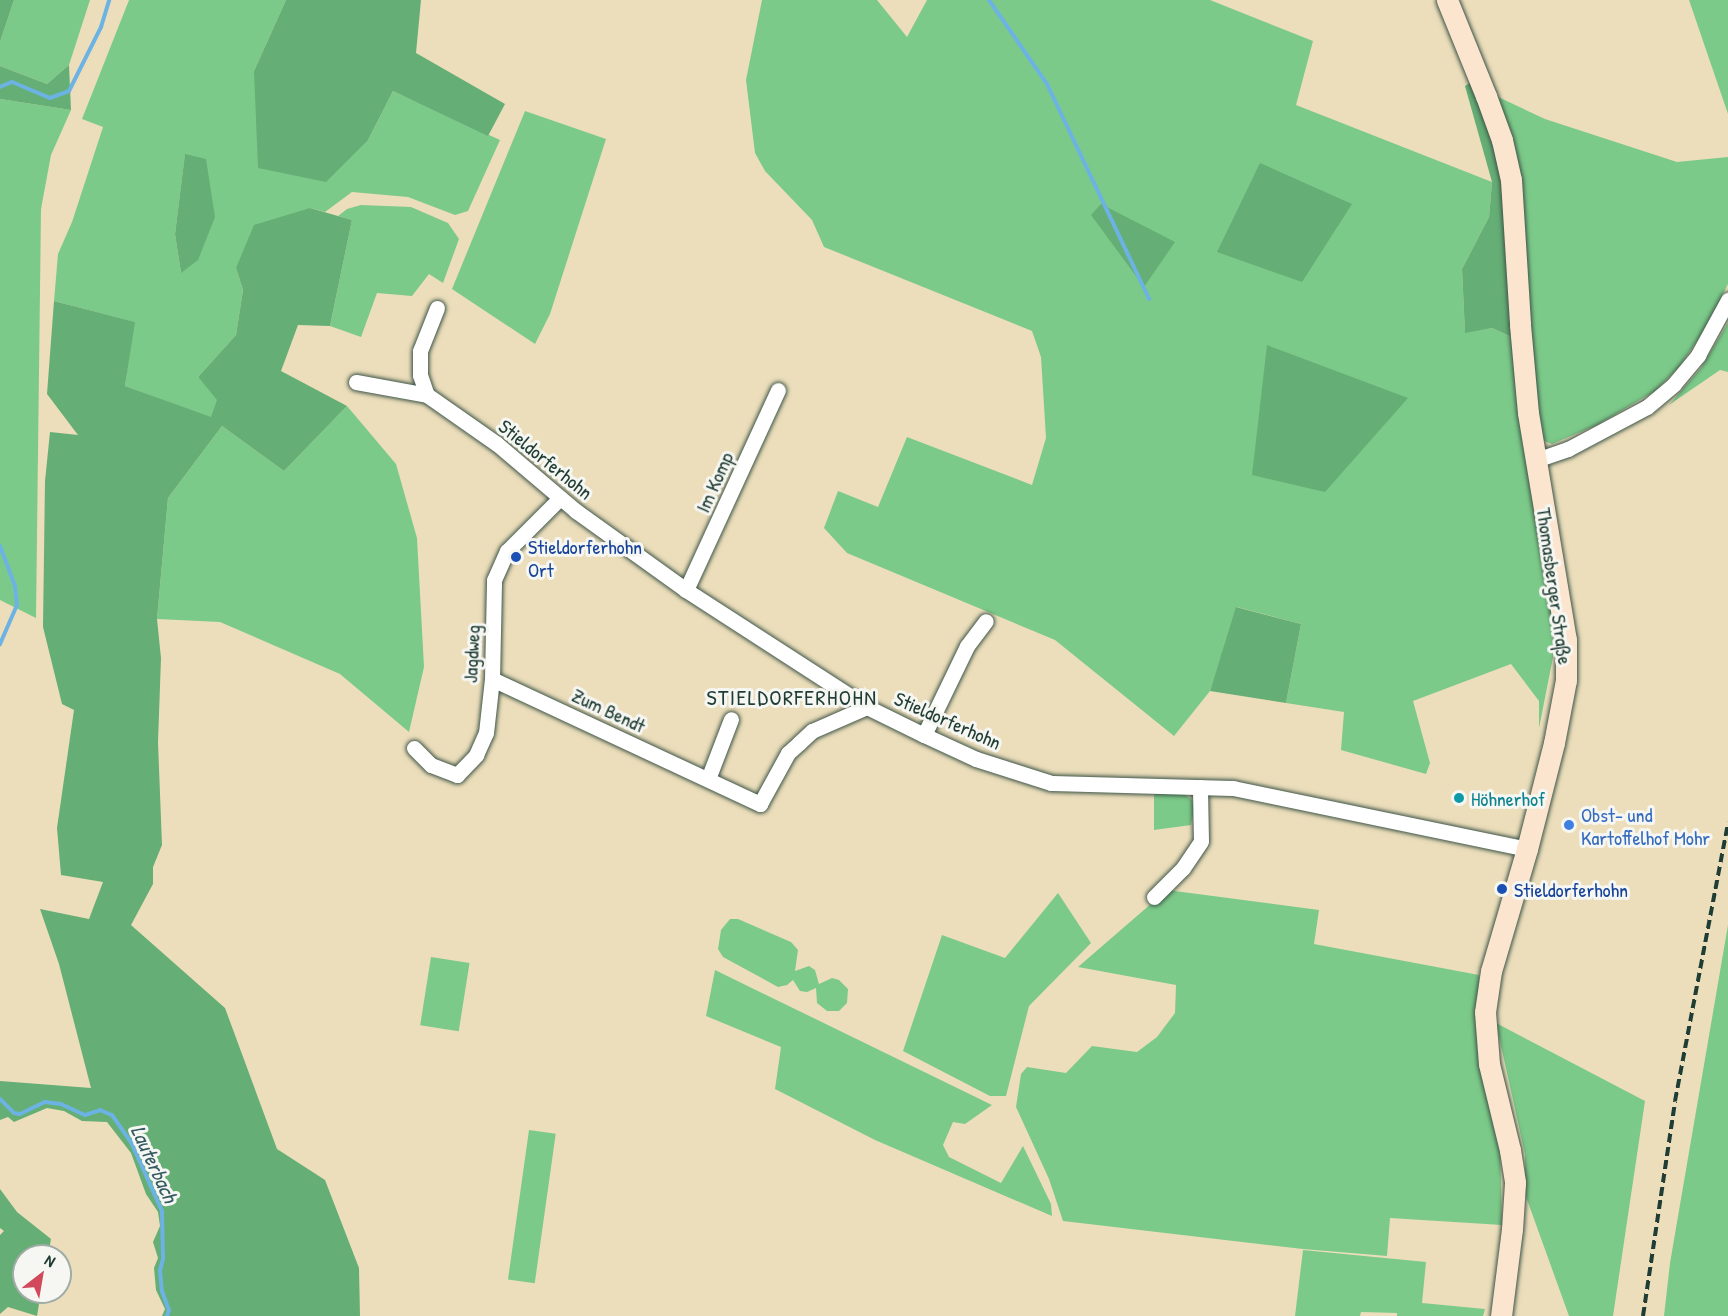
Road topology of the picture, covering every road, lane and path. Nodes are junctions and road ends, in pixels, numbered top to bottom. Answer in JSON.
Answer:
{"nodes":[{"id":1,"x":1447,"y":0,"type":"edge"},
{"id":2,"x":1728,"y":300,"type":"edge"},
{"id":3,"x":437,"y":308,"type":"dead end"},
{"id":4,"x":356,"y":382,"type":"dead end"},
{"id":5,"x":778,"y":390,"type":"dead end"},
{"id":6,"x":428,"y":394,"type":"junction"},
{"id":7,"x":1536,"y":460,"type":"junction"},
{"id":8,"x":560,"y":498,"type":"junction"},
{"id":9,"x":687,"y":590,"type":"junction"},
{"id":10,"x":986,"y":621,"type":"dead end"},
{"id":11,"x":492,"y":678,"type":"junction"},
{"id":12,"x":867,"y":706,"type":"junction"},
{"id":13,"x":731,"y":719,"type":"dead end"},
{"id":14,"x":924,"y":735,"type":"junction"},
{"id":15,"x":414,"y":748,"type":"dead end"},
{"id":16,"x":708,"y":779,"type":"junction"},
{"id":17,"x":1200,"y":786,"type":"junction"},
{"id":18,"x":1527,"y":849,"type":"junction"},
{"id":19,"x":1154,"y":897,"type":"dead end"},
{"id":20,"x":1501,"y":1316,"type":"edge"}],
"edges":[{"from":1,"to":7,"type":"main road","name":"Thomasberger Straße"},
{"from":2,"to":7,"type":"street"},
{"from":3,"to":6,"type":"street"},
{"from":4,"to":6,"type":"street"},
{"from":5,"to":9,"type":"street","name":"Im Komp"},
{"from":6,"to":8,"type":"street","name":"Stieldorferhohn"},
{"from":7,"to":18,"type":"main road","name":"Thomasberger Straße"},
{"from":8,"to":9,"type":"street","name":"Stieldorferhohn"},
{"from":8,"to":11,"type":"street","name":"Jagdweg"},
{"from":9,"to":12,"type":"street","name":"Stieldorferhohn"},
{"from":10,"to":14,"type":"street"},
{"from":11,"to":15,"type":"street","name":"Jagdweg"},
{"from":11,"to":16,"type":"street","name":"Zum Bendt"},
{"from":12,"to":14,"type":"street","name":"Stieldorferhohn"},
{"from":12,"to":16,"type":"street","name":"Zum Bendt"},
{"from":13,"to":16,"type":"street"},
{"from":14,"to":17,"type":"street","name":"Stieldorferhohn"},
{"from":17,"to":18,"type":"street","name":"Stieldorferhohn"},
{"from":17,"to":19,"type":"street"},
{"from":18,"to":20,"type":"main road","name":"Thomasberger Straße"}]}
